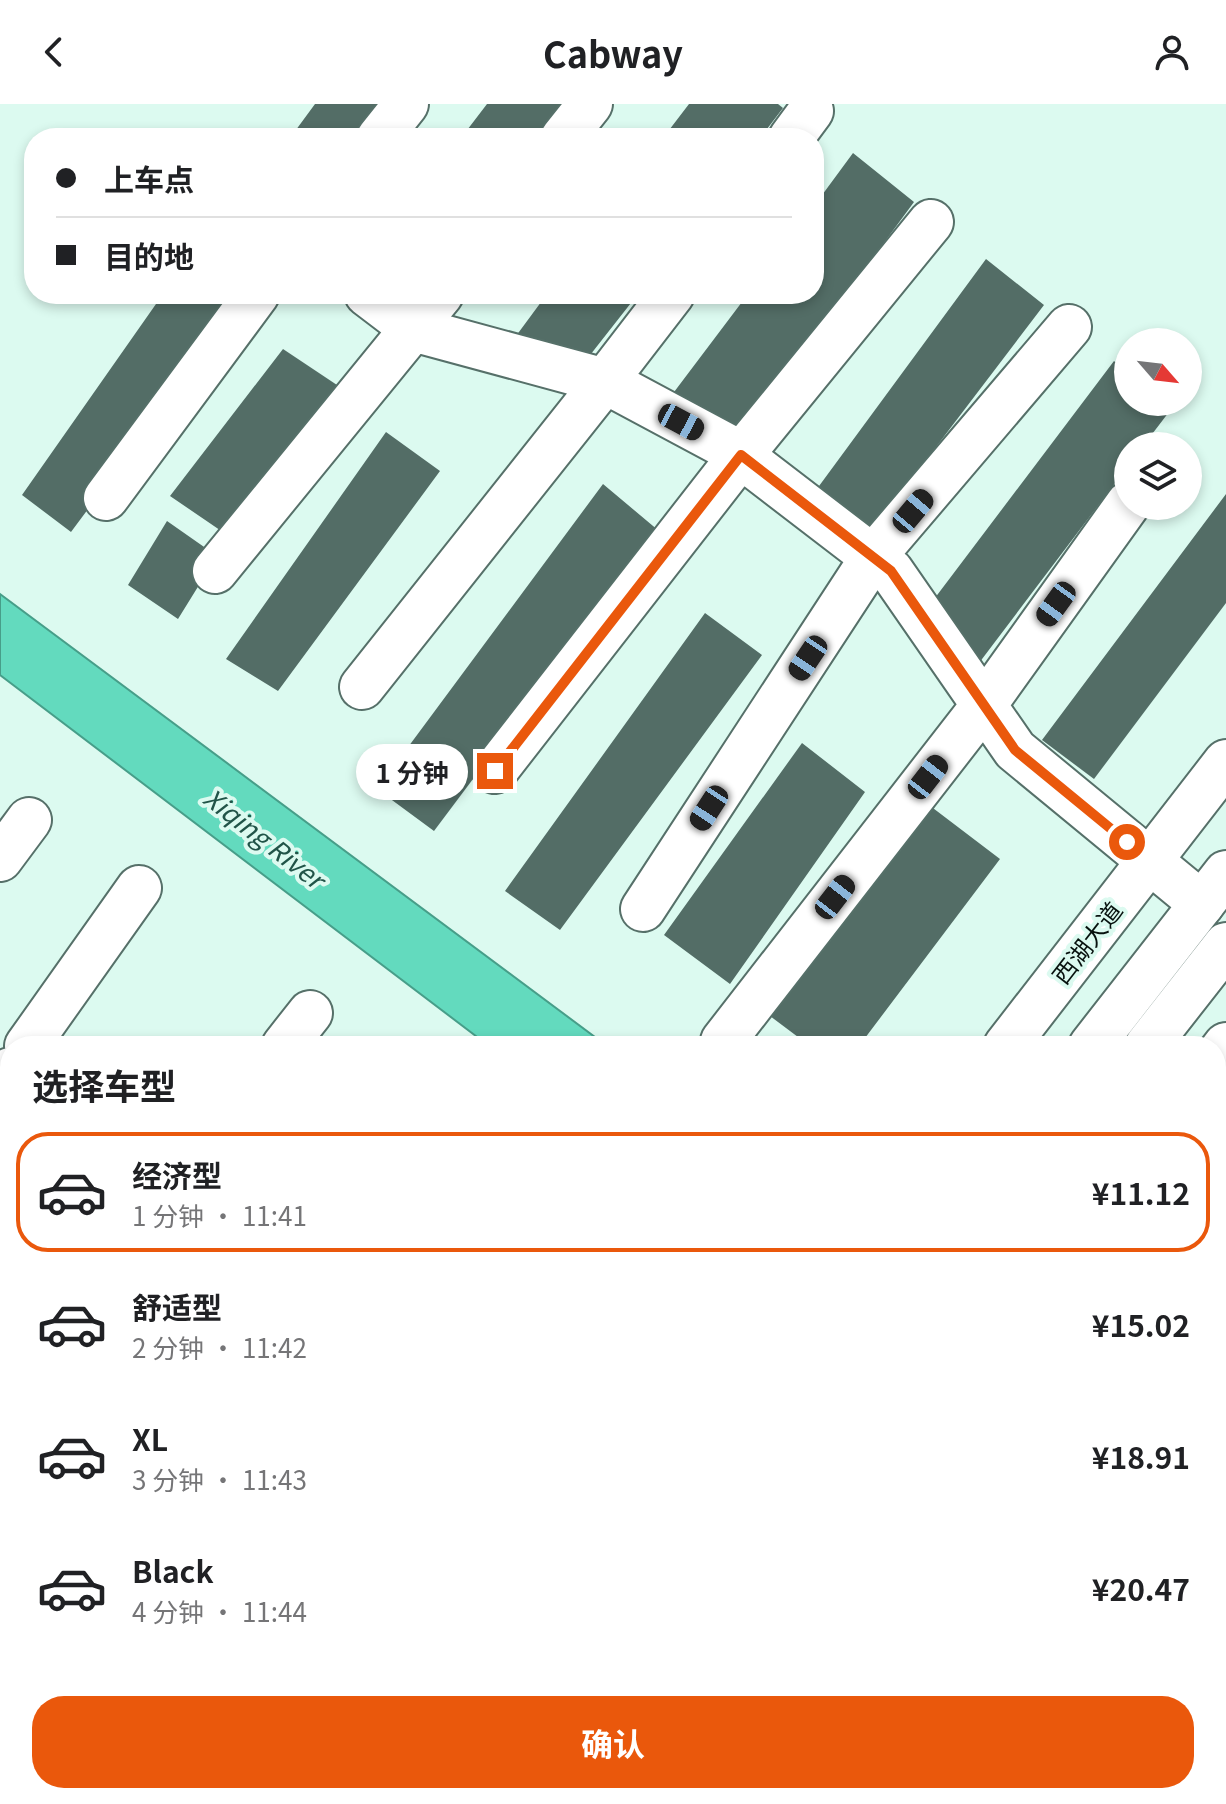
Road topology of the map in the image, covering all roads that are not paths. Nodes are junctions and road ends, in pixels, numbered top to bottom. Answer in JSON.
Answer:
{"nodes":[{"id":1,"x":406,"y":104,"type":"edge"},
{"id":2,"x":590,"y":104,"type":"edge"},
{"id":3,"x":387,"y":128,"type":"edge"},
{"id":4,"x":571,"y":128,"type":"edge"},
{"id":5,"x":931,"y":222,"type":"dead end"},
{"id":6,"x":250,"y":304,"type":"edge"},
{"id":7,"x":380,"y":304,"type":"edge"},
{"id":8,"x":433,"y":304,"type":"edge"},
{"id":9,"x":664,"y":304,"type":"edge"},
{"id":10,"x":1069,"y":327,"type":"dead end"},
{"id":11,"x":413,"y":329,"type":"junction"},
{"id":12,"x":605,"y":381,"type":"junction"},
{"id":13,"x":741,"y":455,"type":"junction"},
{"id":14,"x":106,"y":498,"type":"dead end"},
{"id":15,"x":1117,"y":520,"type":"edge"},
{"id":16,"x":873,"y":557,"type":"junction"},
{"id":17,"x":215,"y":571,"type":"dead end"},
{"id":18,"x":362,"y":687,"type":"dead end"},
{"id":19,"x":984,"y":705,"type":"junction"},
{"id":20,"x":1226,"y":762,"type":"edge"},
{"id":21,"x":495,"y":771,"type":"dead end"},
{"id":22,"x":29,"y":820,"type":"dead end"},
{"id":23,"x":0,"y":859,"type":"edge"},
{"id":24,"x":1149,"y":860,"type":"junction"},
{"id":25,"x":139,"y":888,"type":"dead end"},
{"id":26,"x":1214,"y":888,"type":"edge"},
{"id":27,"x":643,"y":909,"type":"dead end"},
{"id":28,"x":1226,"y":945,"type":"edge"},
{"id":29,"x":310,"y":1013,"type":"dead end"},
{"id":30,"x":34,"y":1036,"type":"edge"},
{"id":31,"x":292,"y":1036,"type":"edge"},
{"id":32,"x":727,"y":1036,"type":"edge"},
{"id":33,"x":1014,"y":1036,"type":"edge"},
{"id":34,"x":1099,"y":1036,"type":"edge"},
{"id":35,"x":1155,"y":1036,"type":"edge"}],
"edges":[{"from":1,"to":3,"type":"street"},
{"from":2,"to":4,"type":"street"},
{"from":5,"to":13,"type":"street"},
{"from":6,"to":14,"type":"street"},
{"from":7,"to":11,"type":"street"},
{"from":8,"to":11,"type":"street"},
{"from":9,"to":12,"type":"street"},
{"from":10,"to":16,"type":"street"},
{"from":11,"to":12,"type":"street"},
{"from":11,"to":17,"type":"street"},
{"from":12,"to":13,"type":"street"},
{"from":12,"to":18,"type":"street"},
{"from":13,"to":16,"type":"street"},
{"from":13,"to":21,"type":"street"},
{"from":15,"to":19,"type":"street"},
{"from":16,"to":19,"type":"street"},
{"from":16,"to":27,"type":"street"},
{"from":19,"to":24,"type":"street"},
{"from":19,"to":32,"type":"street"},
{"from":20,"to":24,"type":"street","name":"西湖大道"},
{"from":22,"to":23,"type":"street"},
{"from":24,"to":26,"type":"street"},
{"from":24,"to":33,"type":"street","name":"西湖大道"},
{"from":25,"to":30,"type":"street"},
{"from":26,"to":34,"type":"street"},
{"from":28,"to":35,"type":"street"},
{"from":29,"to":31,"type":"street"}]}
